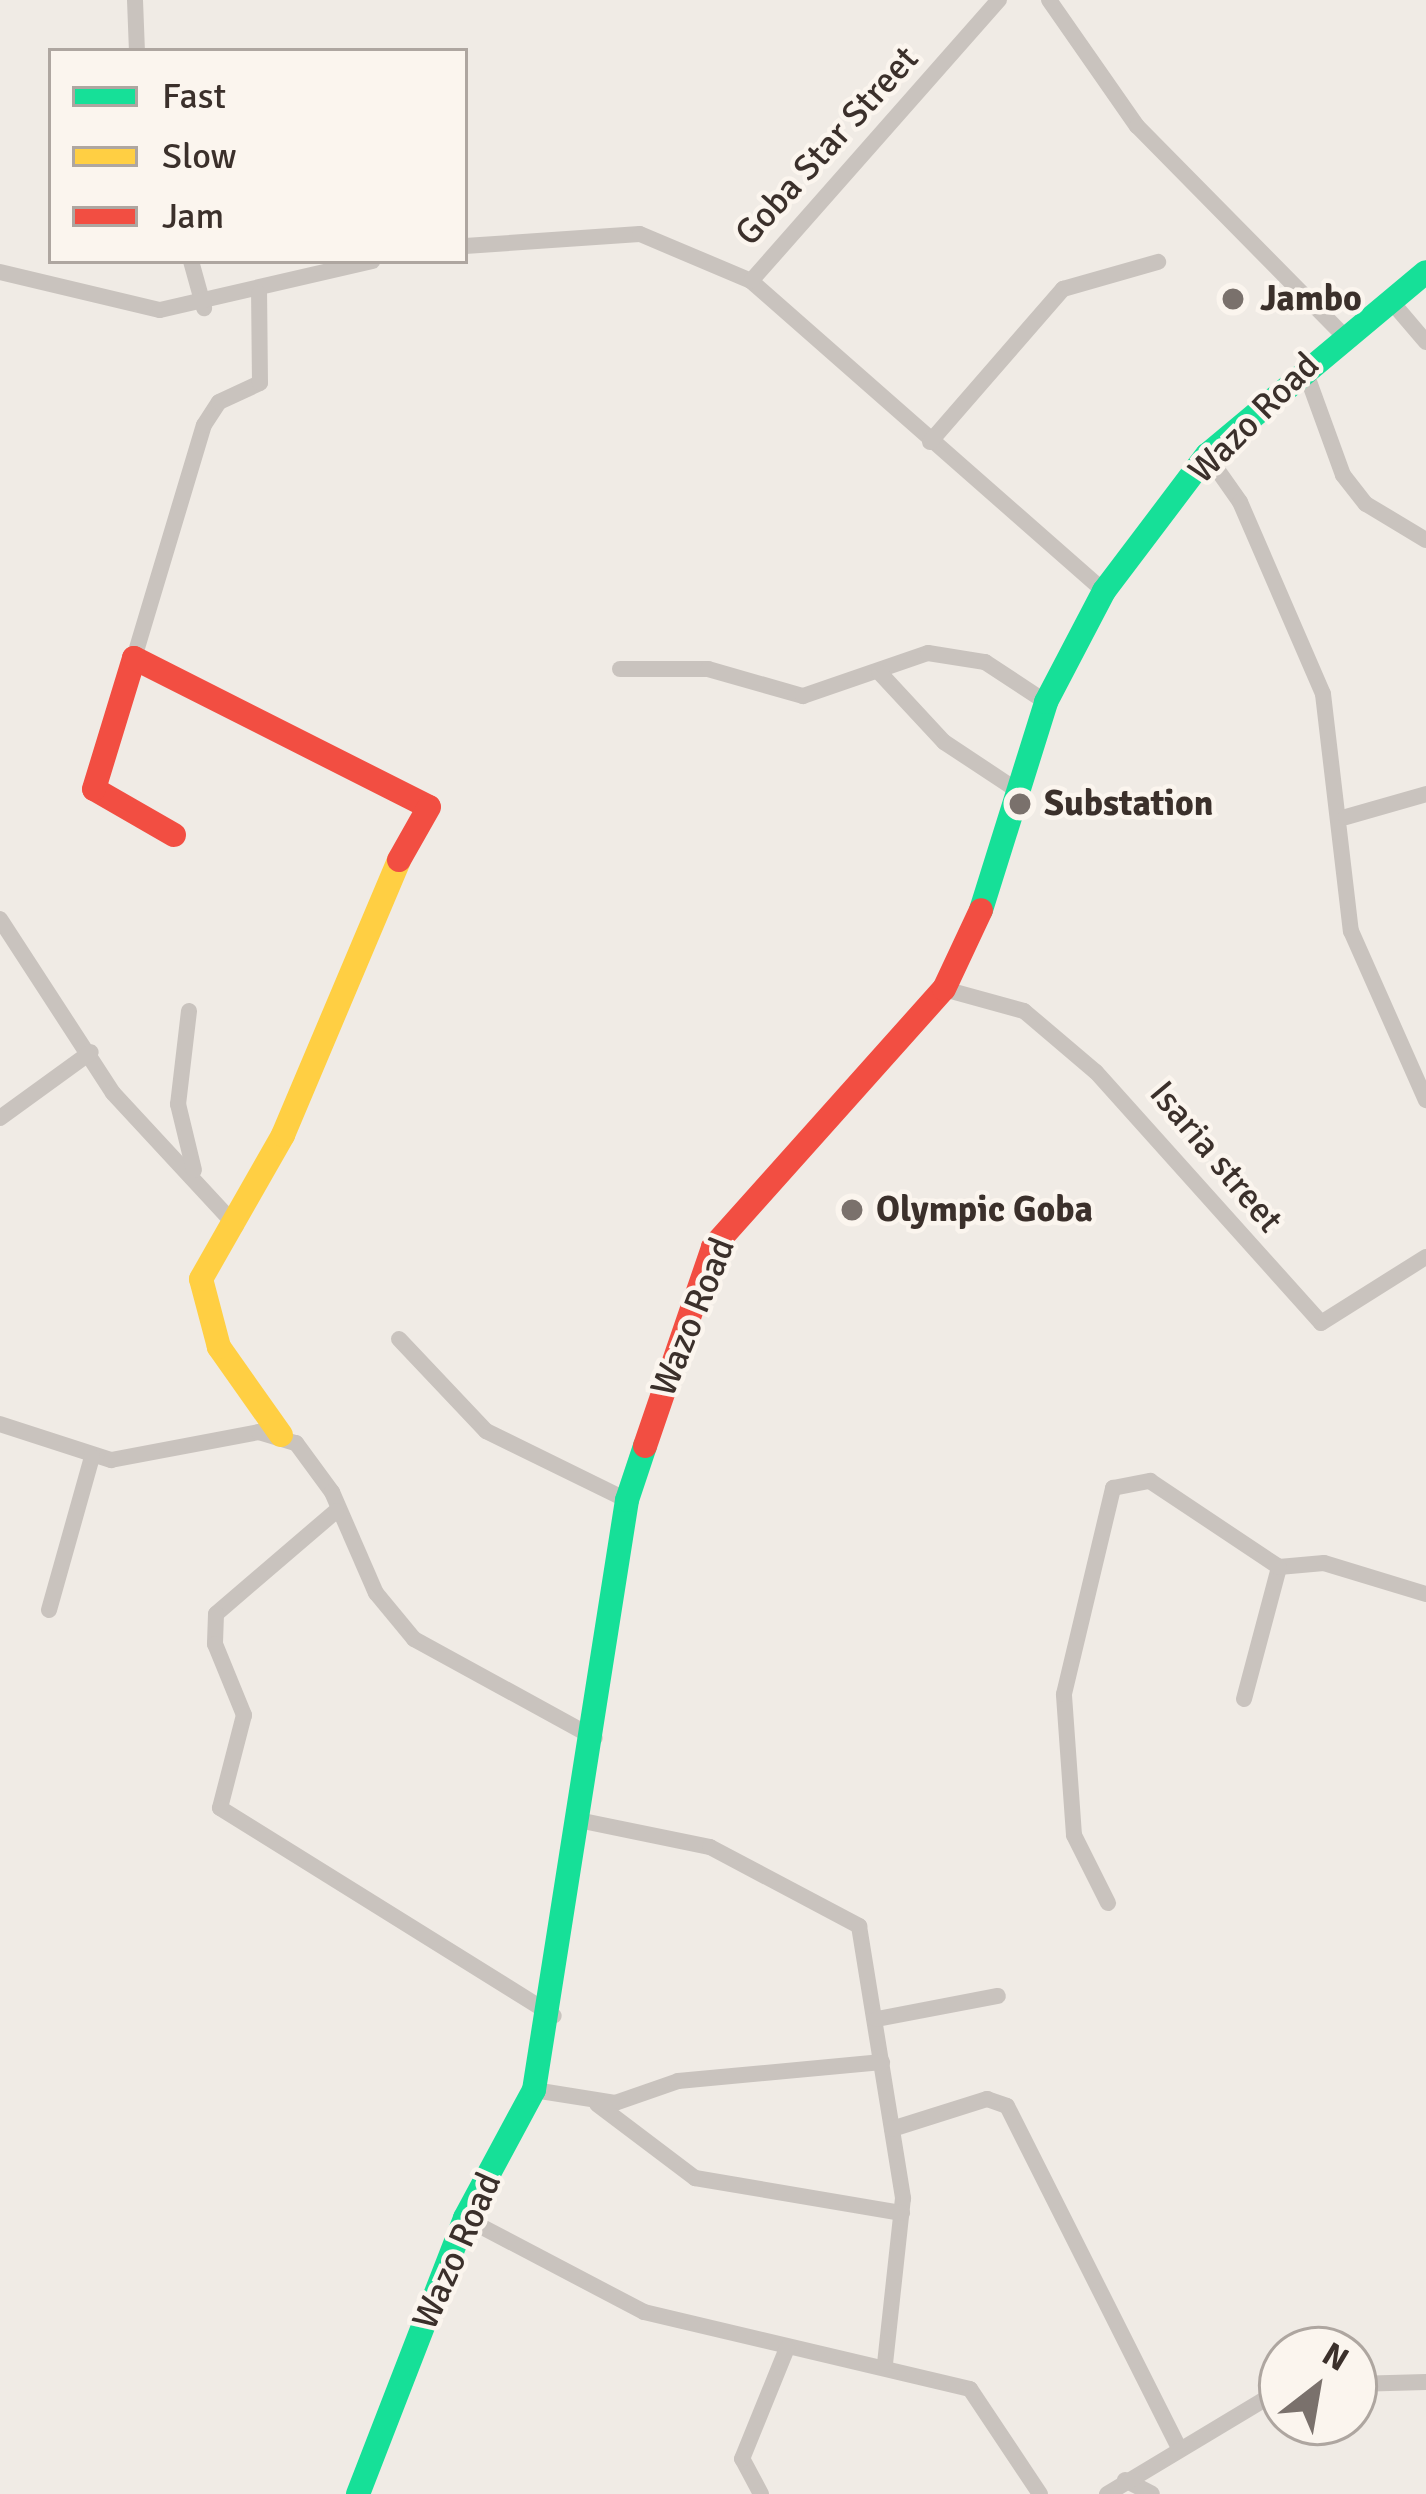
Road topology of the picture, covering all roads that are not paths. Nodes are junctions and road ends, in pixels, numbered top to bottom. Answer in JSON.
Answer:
{"nodes":[{"id":1,"x":135,"y":0,"type":"edge"},
{"id":2,"x":999,"y":0,"type":"edge"},
{"id":3,"x":1049,"y":0,"type":"edge"},
{"id":4,"x":137,"y":48,"type":"edge"},
{"id":5,"x":468,"y":246,"type":"edge"},
{"id":6,"x":1159,"y":262,"type":"dead end"},
{"id":7,"x":192,"y":264,"type":"edge"},
{"id":8,"x":362,"y":264,"type":"edge"},
{"id":9,"x":0,"y":272,"type":"edge"},
{"id":10,"x":1426,"y":272,"type":"edge"},
{"id":11,"x":751,"y":280,"type":"junction"},
{"id":12,"x":259,"y":294,"type":"junction"},
{"id":13,"x":1390,"y":301,"type":"junction"},
{"id":14,"x":204,"y":308,"type":"junction"},
{"id":15,"x":1342,"y":334,"type":"junction"},
{"id":16,"x":1426,"y":342,"type":"edge"},
{"id":17,"x":1303,"y":365,"type":"junction"},
{"id":18,"x":930,"y":442,"type":"junction"},
{"id":19,"x":1207,"y":455,"type":"junction"},
{"id":20,"x":1426,"y":540,"type":"edge"},
{"id":21,"x":1104,"y":591,"type":"junction"},
{"id":22,"x":134,"y":658,"type":"junction"},
{"id":23,"x":620,"y":669,"type":"dead end"},
{"id":24,"x":879,"y":671,"type":"junction"},
{"id":25,"x":1046,"y":702,"type":"junction"},
{"id":26,"x":1015,"y":788,"type":"junction"},
{"id":27,"x":1426,"y":794,"type":"edge"},
{"id":28,"x":1346,"y":817,"type":"junction"},
{"id":29,"x":174,"y":836,"type":"dead end"},
{"id":30,"x":0,"y":919,"type":"edge"},
{"id":31,"x":944,"y":989,"type":"junction"},
{"id":32,"x":189,"y":1011,"type":"dead end"},
{"id":33,"x":91,"y":1052,"type":"junction"},
{"id":34,"x":1426,"y":1100,"type":"edge"},
{"id":35,"x":0,"y":1118,"type":"edge"},
{"id":36,"x":195,"y":1171,"type":"junction"},
{"id":37,"x":236,"y":1226,"type":"junction"},
{"id":38,"x":1426,"y":1257,"type":"edge"},
{"id":39,"x":399,"y":1339,"type":"dead end"},
{"id":40,"x":0,"y":1424,"type":"edge"},
{"id":41,"x":281,"y":1436,"type":"junction"},
{"id":42,"x":92,"y":1457,"type":"junction"},
{"id":43,"x":627,"y":1500,"type":"junction"},
{"id":44,"x":336,"y":1511,"type":"junction"},
{"id":45,"x":1279,"y":1567,"type":"junction"},
{"id":46,"x":1426,"y":1594,"type":"edge"},
{"id":47,"x":49,"y":1610,"type":"dead end"},
{"id":48,"x":1244,"y":1699,"type":"dead end"},
{"id":49,"x":595,"y":1738,"type":"junction"},
{"id":50,"x":583,"y":1822,"type":"junction"},
{"id":51,"x":1108,"y":1904,"type":"dead end"},
{"id":52,"x":998,"y":1996,"type":"dead end"},
{"id":53,"x":554,"y":2016,"type":"junction"},
{"id":54,"x":877,"y":2019,"type":"junction"},
{"id":55,"x":882,"y":2062,"type":"junction"},
{"id":56,"x":533,"y":2090,"type":"junction"},
{"id":57,"x":597,"y":2104,"type":"junction"},
{"id":58,"x":892,"y":2129,"type":"junction"},
{"id":59,"x":902,"y":2213,"type":"junction"},
{"id":60,"x":465,"y":2218,"type":"junction"},
{"id":61,"x":787,"y":2348,"type":"junction"},
{"id":62,"x":885,"y":2365,"type":"junction"},
{"id":63,"x":1426,"y":2382,"type":"edge"},
{"id":64,"x":1378,"y":2383,"type":"edge"},
{"id":65,"x":1258,"y":2402,"type":"edge"},
{"id":66,"x":1178,"y":2446,"type":"junction"},
{"id":67,"x":1125,"y":2480,"type":"junction"},
{"id":68,"x":358,"y":2494,"type":"edge"},
{"id":69,"x":761,"y":2494,"type":"edge"},
{"id":70,"x":1040,"y":2494,"type":"edge"},
{"id":71,"x":1107,"y":2494,"type":"edge"},
{"id":72,"x":1152,"y":2494,"type":"edge"}],
"edges":[{"from":1,"to":4,"type":"street"},
{"from":2,"to":11,"type":"street","name":"Goba Star Street"},
{"from":3,"to":15,"type":"street"},
{"from":5,"to":11,"type":"street"},
{"from":6,"to":18,"type":"street"},
{"from":7,"to":14,"type":"street"},
{"from":8,"to":12,"type":"street"},
{"from":9,"to":14,"type":"street"},
{"from":10,"to":13,"type":"main road","name":"Wazo Road"},
{"from":11,"to":18,"type":"street"},
{"from":12,"to":14,"type":"street"},
{"from":12,"to":22,"type":"street"},
{"from":13,"to":15,"type":"main road","name":"Wazo Road"},
{"from":13,"to":16,"type":"street"},
{"from":15,"to":17,"type":"main road","name":"Wazo Road"},
{"from":17,"to":19,"type":"main road","name":"Wazo Road"},
{"from":17,"to":20,"type":"street"},
{"from":18,"to":21,"type":"street"},
{"from":19,"to":21,"type":"main road","name":"Wazo Road"},
{"from":19,"to":28,"type":"street"},
{"from":21,"to":25,"type":"main road","name":"Wazo Road"},
{"from":22,"to":29,"type":"main road"},
{"from":22,"to":37,"type":"main road"},
{"from":23,"to":24,"type":"street"},
{"from":24,"to":25,"type":"street"},
{"from":24,"to":26,"type":"street"},
{"from":25,"to":26,"type":"main road","name":"Wazo Road"},
{"from":26,"to":31,"type":"main road","name":"Wazo Road"},
{"from":27,"to":28,"type":"street"},
{"from":28,"to":34,"type":"street"},
{"from":30,"to":33,"type":"street"},
{"from":31,"to":38,"type":"street","name":"Isaria street"},
{"from":31,"to":43,"type":"main road","name":"Wazo Road"},
{"from":32,"to":36,"type":"street"},
{"from":33,"to":35,"type":"street"},
{"from":33,"to":36,"type":"street"},
{"from":36,"to":37,"type":"street"},
{"from":37,"to":41,"type":"main road"},
{"from":39,"to":43,"type":"street"},
{"from":40,"to":42,"type":"street"},
{"from":41,"to":42,"type":"street"},
{"from":41,"to":44,"type":"street"},
{"from":42,"to":47,"type":"street"},
{"from":43,"to":49,"type":"main road","name":"Wazo Road"},
{"from":44,"to":49,"type":"street"},
{"from":44,"to":53,"type":"street"},
{"from":45,"to":46,"type":"street"},
{"from":45,"to":48,"type":"street"},
{"from":45,"to":51,"type":"street"},
{"from":49,"to":50,"type":"main road","name":"Wazo Road"},
{"from":50,"to":53,"type":"main road","name":"Wazo Road"},
{"from":50,"to":54,"type":"street"},
{"from":52,"to":54,"type":"street"},
{"from":53,"to":56,"type":"main road","name":"Wazo Road"},
{"from":54,"to":55,"type":"street"},
{"from":55,"to":57,"type":"street"},
{"from":55,"to":58,"type":"street"},
{"from":56,"to":57,"type":"street"},
{"from":56,"to":60,"type":"main road","name":"Wazo Road"},
{"from":57,"to":59,"type":"street"},
{"from":58,"to":59,"type":"street"},
{"from":58,"to":66,"type":"street"},
{"from":59,"to":62,"type":"street"},
{"from":60,"to":61,"type":"street"},
{"from":60,"to":68,"type":"main road","name":"Wazo Road"},
{"from":61,"to":62,"type":"street"},
{"from":61,"to":69,"type":"street"},
{"from":62,"to":70,"type":"street"},
{"from":63,"to":64,"type":"street"},
{"from":65,"to":66,"type":"street"},
{"from":66,"to":67,"type":"street"},
{"from":67,"to":71,"type":"street"},
{"from":67,"to":72,"type":"street"}]}
